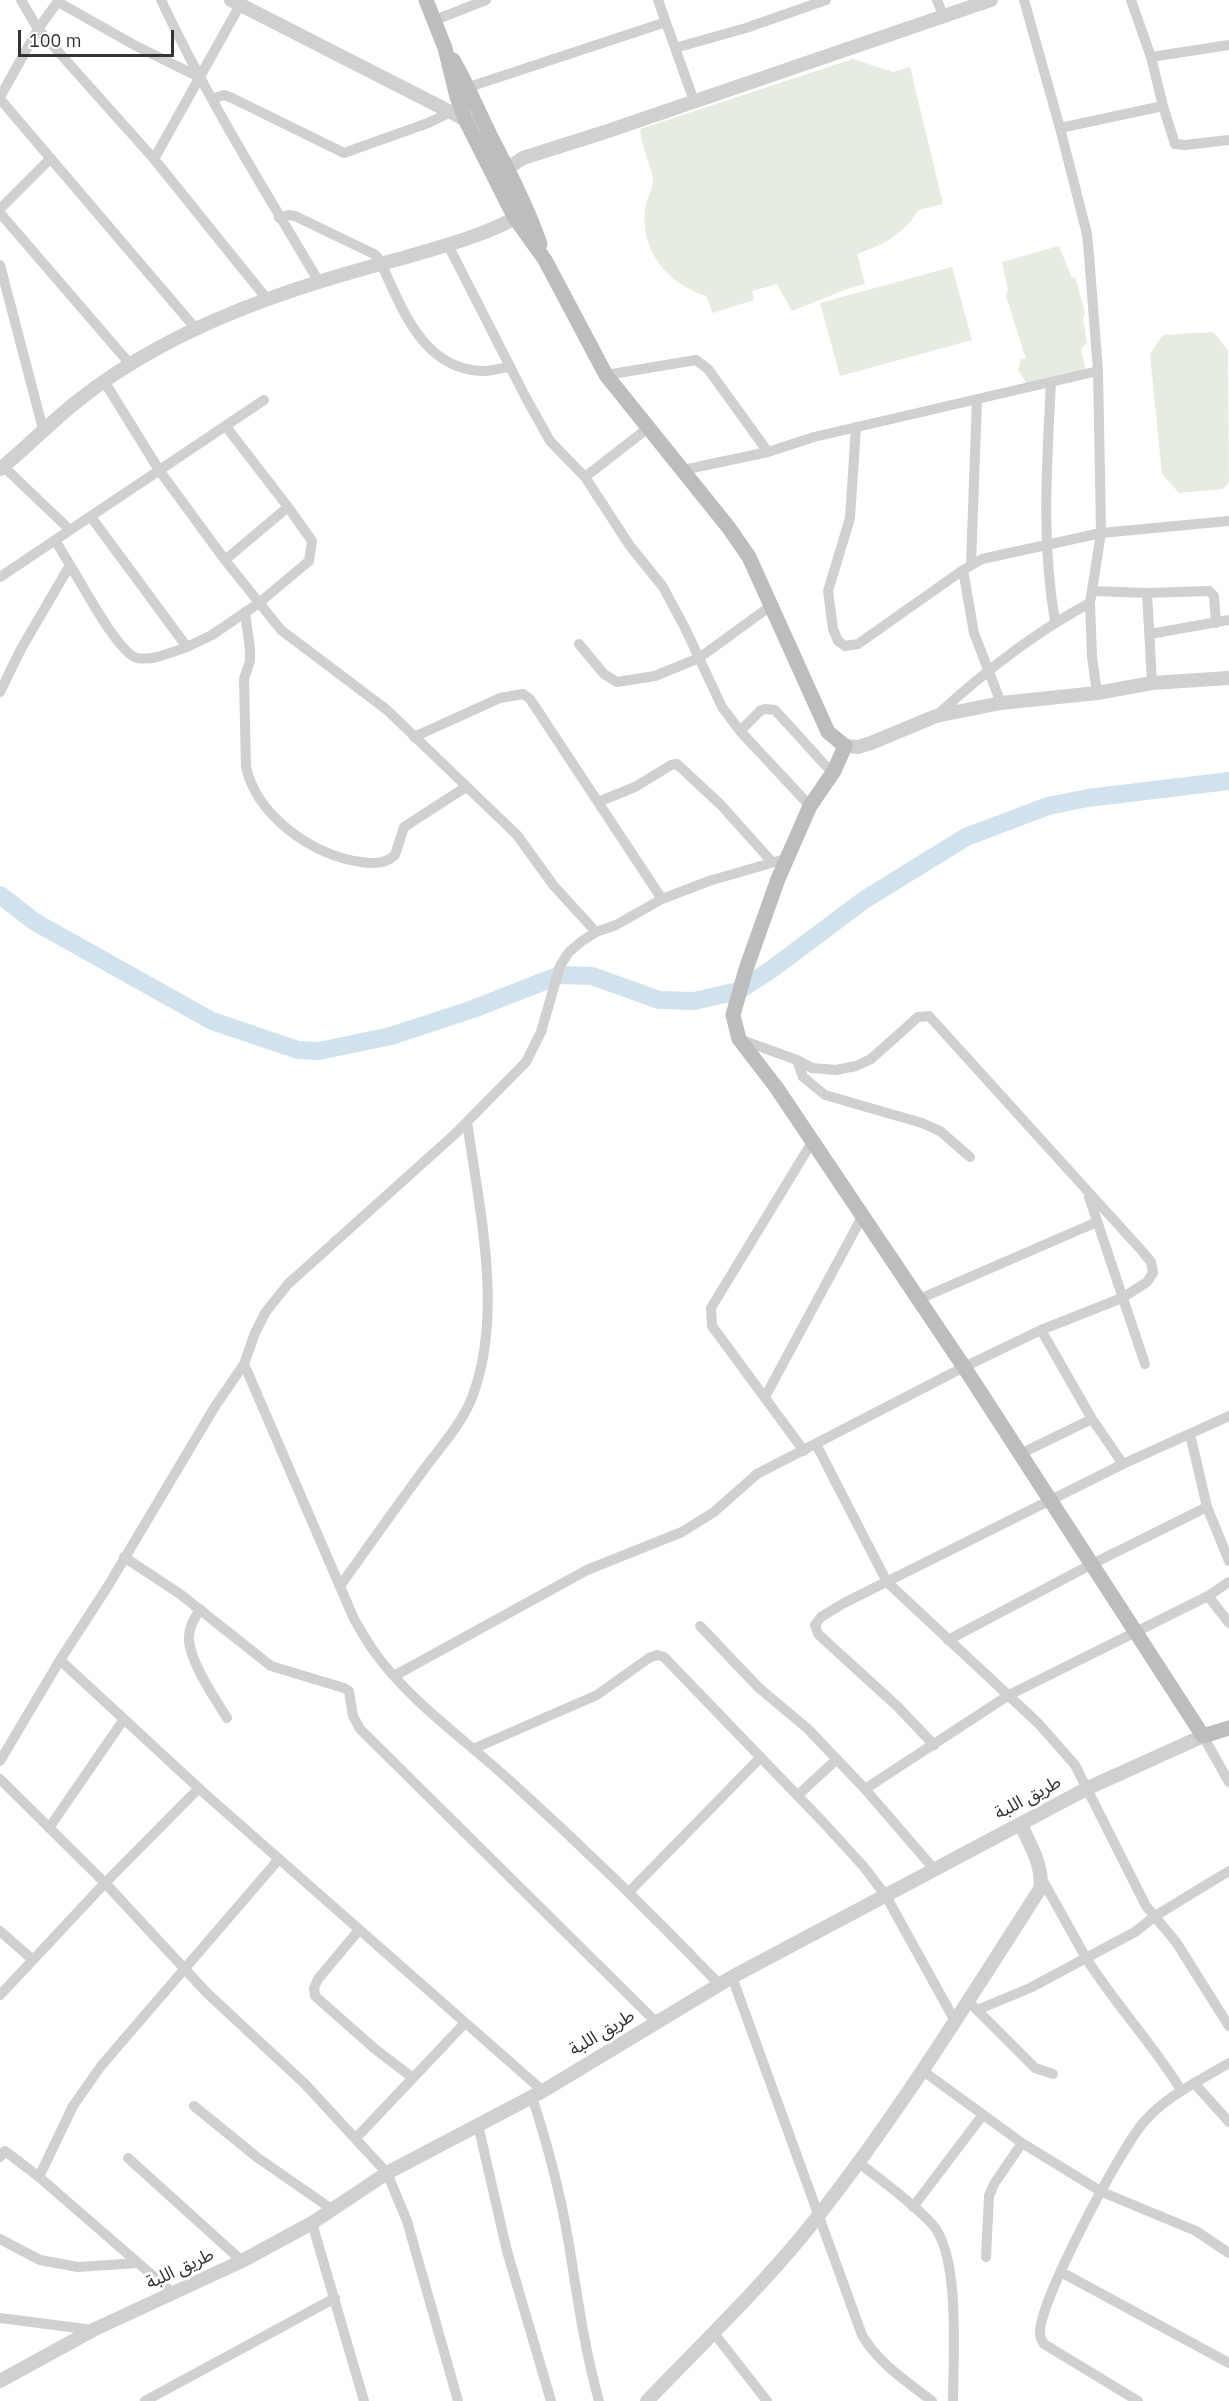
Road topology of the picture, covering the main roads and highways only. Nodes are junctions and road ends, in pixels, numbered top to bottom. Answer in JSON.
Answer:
{"nodes":[{"id":1,"x":425,"y":1,"type":"edge"},
{"id":2,"x":445,"y":48,"type":"junction"},
{"id":3,"x":522,"y":214,"type":"junction"},
{"id":4,"x":1229,"y":1728,"type":"edge"}],
"edges":[{"from":1,"to":2,"type":"main road"},
{"from":2,"to":3,"type":"main road"},
{"from":2,"to":3,"type":"main road"},
{"from":3,"to":4,"type":"main road","name":"طريق اللبة"}]}
